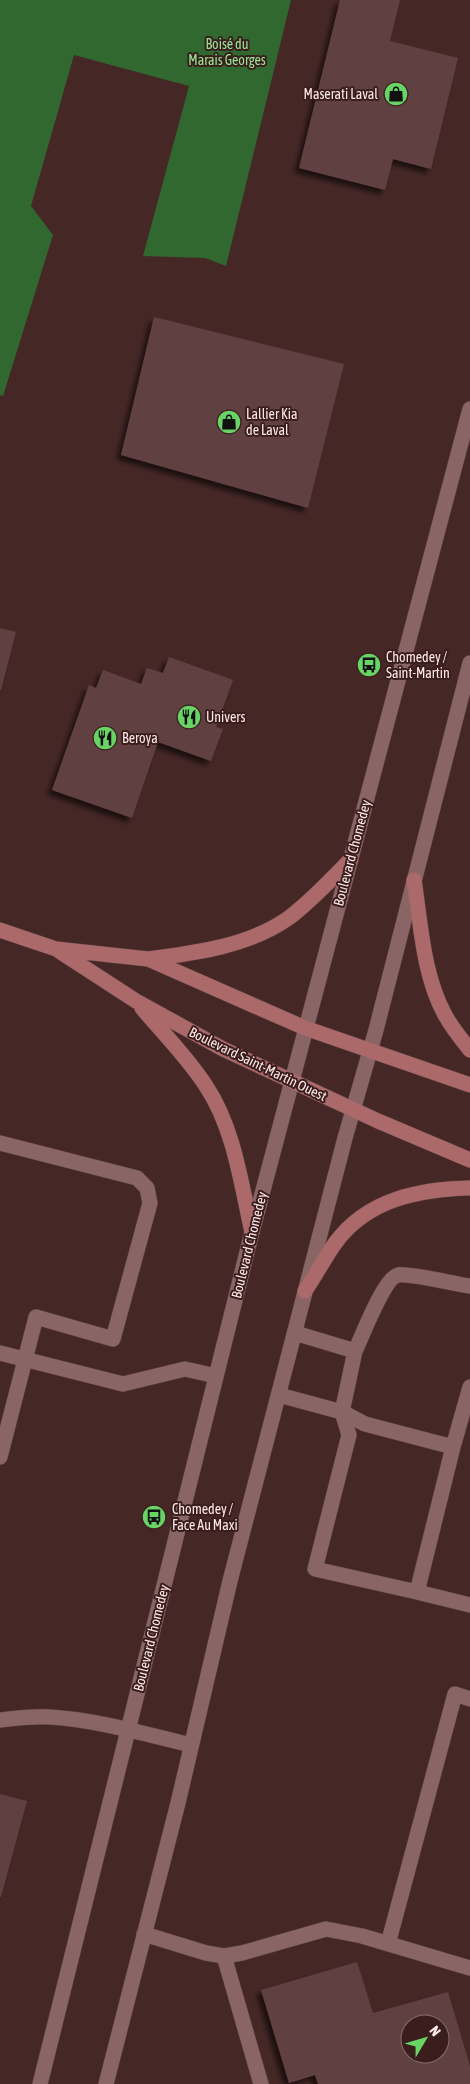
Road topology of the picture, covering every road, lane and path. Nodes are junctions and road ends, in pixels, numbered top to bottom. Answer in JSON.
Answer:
{"nodes":[{"id":1,"x":470,"y":409,"type":"edge"},
{"id":2,"x":470,"y":663,"type":"edge"},
{"id":3,"x":351,"y":859,"type":"junction"},
{"id":4,"x":414,"y":880,"type":"junction"},
{"id":5,"x":0,"y":930,"type":"edge"},
{"id":6,"x":56,"y":949,"type":"junction"},
{"id":7,"x":148,"y":959,"type":"junction"},
{"id":8,"x":136,"y":1001,"type":"junction"},
{"id":9,"x":305,"y":1028,"type":"junction"},
{"id":10,"x":369,"y":1050,"type":"junction"},
{"id":11,"x":470,"y":1050,"type":"edge"},
{"id":12,"x":291,"y":1081,"type":"junction"},
{"id":13,"x":470,"y":1085,"type":"edge"},
{"id":14,"x":352,"y":1110,"type":"junction"},
{"id":15,"x":0,"y":1143,"type":"edge"},
{"id":16,"x":470,"y":1160,"type":"edge"},
{"id":17,"x":470,"y":1188,"type":"edge"},
{"id":18,"x":252,"y":1232,"type":"junction"},
{"id":19,"x":470,"y":1286,"type":"edge"},
{"id":20,"x":306,"y":1291,"type":"junction"},
{"id":21,"x":295,"y":1333,"type":"junction"},
{"id":22,"x":355,"y":1351,"type":"junction"},
{"id":23,"x":0,"y":1353,"type":"edge"},
{"id":24,"x":26,"y":1360,"type":"junction"},
{"id":25,"x":216,"y":1376,"type":"junction"},
{"id":26,"x":470,"y":1388,"type":"edge"},
{"id":27,"x":279,"y":1395,"type":"junction"},
{"id":28,"x":342,"y":1412,"type":"junction"},
{"id":29,"x":453,"y":1447,"type":"junction"},
{"id":30,"x":0,"y":1457,"type":"edge"},
{"id":31,"x":417,"y":1592,"type":"junction"},
{"id":32,"x":470,"y":1605,"type":"edge"},
{"id":33,"x":470,"y":1698,"type":"edge"},
{"id":34,"x":0,"y":1720,"type":"edge"},
{"id":35,"x":129,"y":1730,"type":"junction"},
{"id":36,"x":191,"y":1746,"type":"junction"},
{"id":37,"x":144,"y":1934,"type":"junction"},
{"id":38,"x":388,"y":1944,"type":"junction"},
{"id":39,"x":224,"y":1956,"type":"junction"},
{"id":40,"x":470,"y":1968,"type":"edge"},
{"id":41,"x":40,"y":2084,"type":"edge"},
{"id":42,"x":106,"y":2084,"type":"edge"},
{"id":43,"x":261,"y":2084,"type":"edge"}],
"edges":[{"from":1,"to":3,"type":"street","name":"Boulevard Chomedey"},
{"from":2,"to":4,"type":"street"},
{"from":3,"to":7,"type":"main road"},
{"from":3,"to":9,"type":"street","name":"Boulevard Chomedey"},
{"from":4,"to":10,"type":"street"},
{"from":4,"to":11,"type":"main road"},
{"from":5,"to":6,"type":"main road","name":"Boulevard Saint-Martin Ouest"},
{"from":6,"to":7,"type":"main road","name":"Boulevard Saint-Martin Ouest"},
{"from":6,"to":8,"type":"main road","name":"Boulevard Saint-Martin Ouest"},
{"from":7,"to":9,"type":"main road","name":"Boulevard Saint-Martin Ouest"},
{"from":8,"to":12,"type":"main road","name":"Boulevard Saint-Martin Ouest"},
{"from":8,"to":18,"type":"main road"},
{"from":9,"to":10,"type":"main road","name":"Boulevard Saint-Martin Ouest"},
{"from":9,"to":12,"type":"street","name":"Boulevard Chomedey"},
{"from":10,"to":13,"type":"main road","name":"Boulevard Saint-Martin Ouest"},
{"from":10,"to":14,"type":"street"},
{"from":12,"to":14,"type":"main road","name":"Boulevard Saint-Martin Ouest"},
{"from":12,"to":18,"type":"street","name":"Boulevard Chomedey"},
{"from":14,"to":16,"type":"main road","name":"Boulevard Saint-Martin Ouest"},
{"from":14,"to":20,"type":"street"},
{"from":15,"to":24,"type":"street"},
{"from":17,"to":20,"type":"main road"},
{"from":18,"to":25,"type":"street","name":"Boulevard Chomedey"},
{"from":19,"to":22,"type":"street"},
{"from":20,"to":21,"type":"street"},
{"from":21,"to":22,"type":"street"},
{"from":21,"to":27,"type":"street"},
{"from":22,"to":28,"type":"street"},
{"from":23,"to":24,"type":"street"},
{"from":24,"to":25,"type":"street"},
{"from":24,"to":30,"type":"street"},
{"from":25,"to":35,"type":"street","name":"Boulevard Chomedey"},
{"from":26,"to":29,"type":"street"},
{"from":27,"to":28,"type":"street"},
{"from":27,"to":36,"type":"street"},
{"from":28,"to":29,"type":"street"},
{"from":28,"to":31,"type":"street"},
{"from":29,"to":31,"type":"street"},
{"from":31,"to":32,"type":"street"},
{"from":33,"to":38,"type":"street"},
{"from":34,"to":35,"type":"street"},
{"from":35,"to":36,"type":"street"},
{"from":35,"to":41,"type":"street","name":"Boulevard Chomedey"},
{"from":36,"to":37,"type":"street"},
{"from":37,"to":39,"type":"street"},
{"from":37,"to":42,"type":"street"},
{"from":38,"to":39,"type":"street"},
{"from":38,"to":40,"type":"street"},
{"from":39,"to":43,"type":"street"}]}
